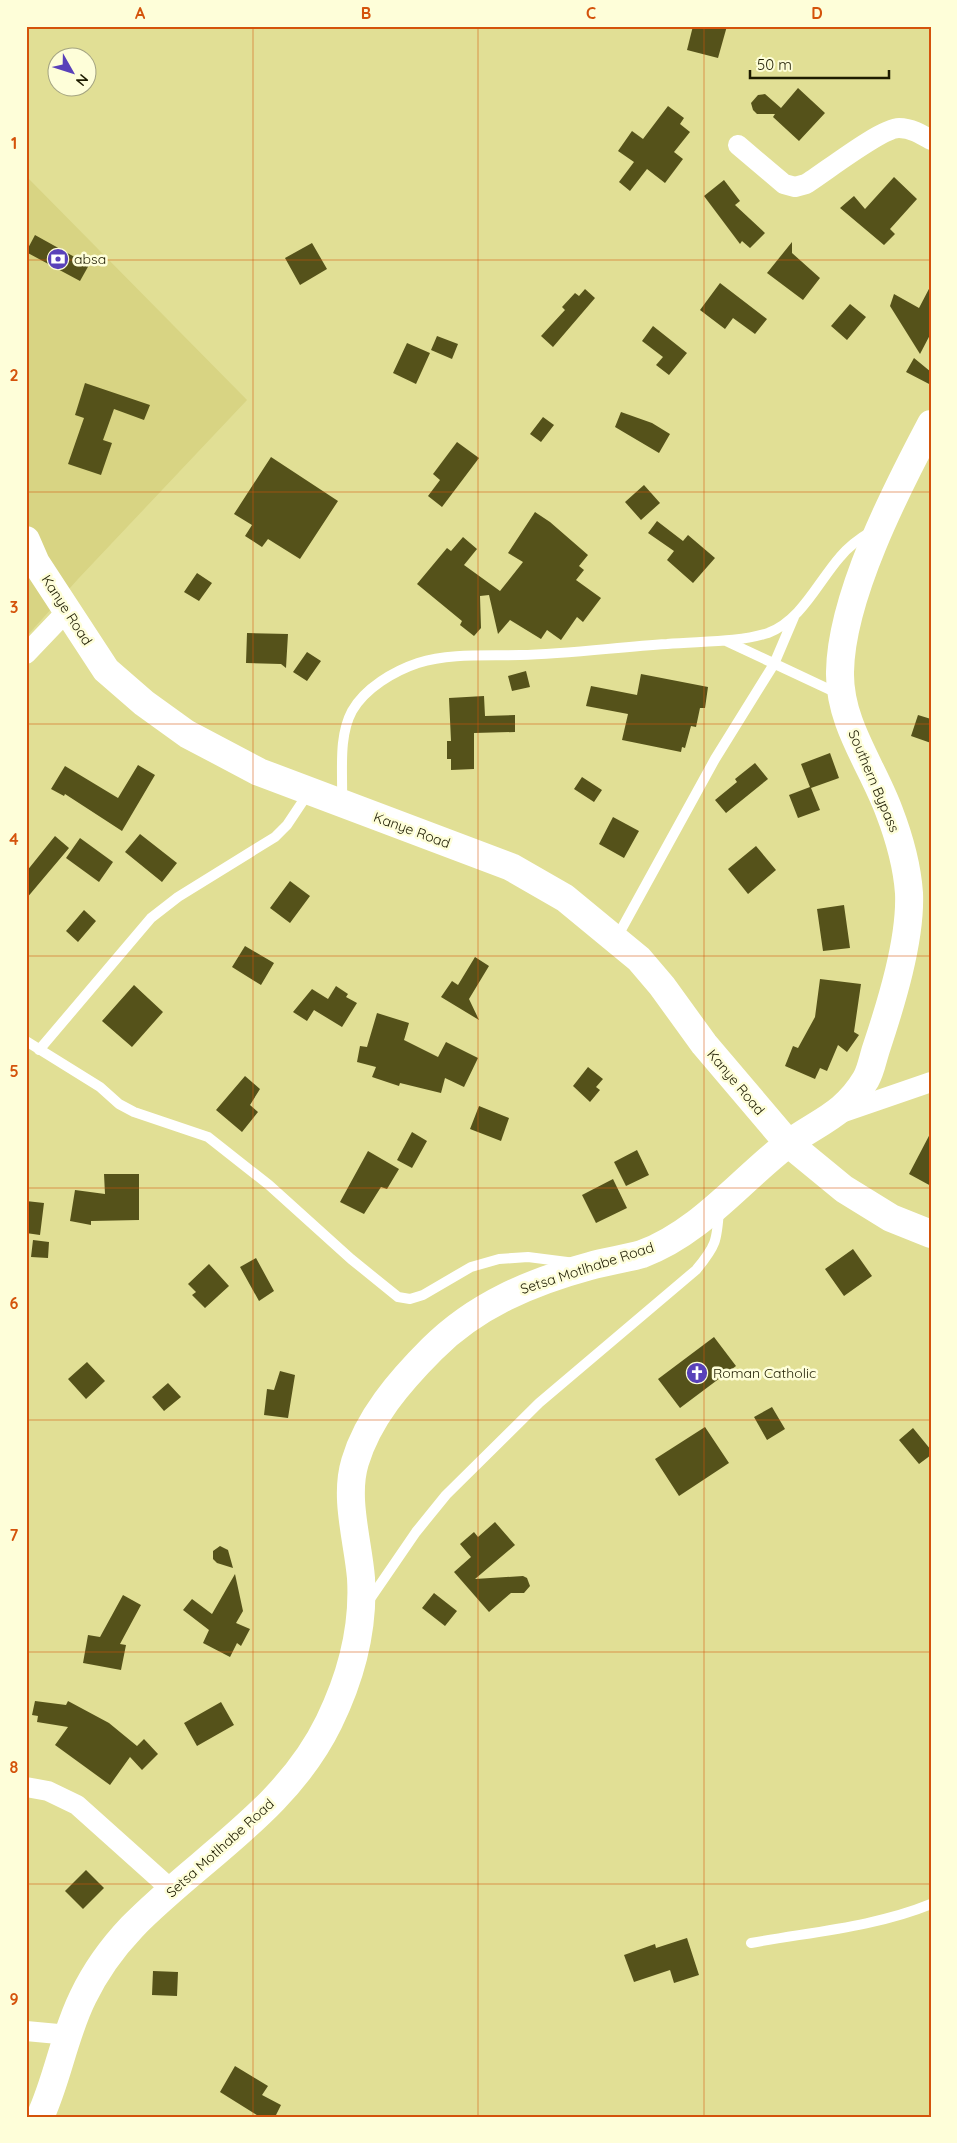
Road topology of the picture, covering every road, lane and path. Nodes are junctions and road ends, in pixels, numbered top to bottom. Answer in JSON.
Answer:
{"nodes":[{"id":1,"x":931,"y":140,"type":"edge"},
{"id":2,"x":738,"y":145,"type":"dead end"},
{"id":3,"x":931,"y":424,"type":"edge"},
{"id":4,"x":883,"y":524,"type":"junction"},
{"id":5,"x":26,"y":540,"type":"edge"},
{"id":6,"x":67,"y":611,"type":"junction"},
{"id":7,"x":796,"y":614,"type":"junction"},
{"id":8,"x":726,"y":641,"type":"junction"},
{"id":9,"x":26,"y":654,"type":"edge"},
{"id":10,"x":774,"y":664,"type":"junction"},
{"id":11,"x":842,"y":696,"type":"junction"},
{"id":12,"x":310,"y":792,"type":"junction"},
{"id":13,"x":342,"y":804,"type":"junction"},
{"id":14,"x":616,"y":939,"type":"junction"},
{"id":15,"x":26,"y":1041,"type":"edge"},
{"id":16,"x":39,"y":1050,"type":"junction"},
{"id":17,"x":931,"y":1082,"type":"edge"},
{"id":18,"x":836,"y":1115,"type":"junction"},
{"id":19,"x":788,"y":1143,"type":"junction"},
{"id":20,"x":720,"y":1203,"type":"junction"},
{"id":21,"x":931,"y":1234,"type":"edge"},
{"id":22,"x":590,"y":1266,"type":"junction"},
{"id":23,"x":361,"y":1613,"type":"junction"},
{"id":24,"x":26,"y":1786,"type":"edge"},
{"id":25,"x":172,"y":1891,"type":"junction"},
{"id":26,"x":931,"y":1904,"type":"edge"},
{"id":27,"x":751,"y":1943,"type":"dead end"},
{"id":28,"x":26,"y":2031,"type":"edge"},
{"id":29,"x":69,"y":2035,"type":"junction"},
{"id":30,"x":40,"y":2117,"type":"edge"}],
"edges":[{"from":1,"to":2,"type":"street"},
{"from":3,"to":4,"type":"street","name":"Southern Bypass"},
{"from":4,"to":7,"type":"lane"},
{"from":4,"to":11,"type":"street","name":"Southern Bypass"},
{"from":5,"to":6,"type":"street","name":"Kanye Road"},
{"from":6,"to":9,"type":"street"},
{"from":6,"to":12,"type":"street","name":"Kanye Road"},
{"from":7,"to":8,"type":"lane"},
{"from":7,"to":10,"type":"lane"},
{"from":8,"to":10,"type":"lane"},
{"from":8,"to":13,"type":"lane"},
{"from":10,"to":11,"type":"lane"},
{"from":10,"to":14,"type":"lane"},
{"from":11,"to":18,"type":"street","name":"Southern Bypass"},
{"from":12,"to":13,"type":"street","name":"Kanye Road"},
{"from":12,"to":16,"type":"lane"},
{"from":13,"to":14,"type":"street","name":"Kanye Road"},
{"from":14,"to":19,"type":"street","name":"Kanye Road"},
{"from":15,"to":16,"type":"lane"},
{"from":16,"to":22,"type":"lane"},
{"from":17,"to":18,"type":"street"},
{"from":18,"to":19,"type":"street","name":"Southern Bypass"},
{"from":19,"to":20,"type":"street","name":"Setsa Motlhabe Road"},
{"from":19,"to":21,"type":"street","name":"Kanye Road"},
{"from":20,"to":22,"type":"street","name":"Setsa Motlhabe Road"},
{"from":20,"to":23,"type":"lane"},
{"from":22,"to":23,"type":"street","name":"Setsa Motlhabe Road"},
{"from":23,"to":25,"type":"street","name":"Setsa Motlhabe Road"},
{"from":24,"to":25,"type":"street"},
{"from":25,"to":29,"type":"street","name":"Setsa Motlhabe Road"},
{"from":26,"to":27,"type":"lane"},
{"from":28,"to":29,"type":"street"},
{"from":29,"to":30,"type":"street","name":"Setsa Motlhabe Road"}]}
